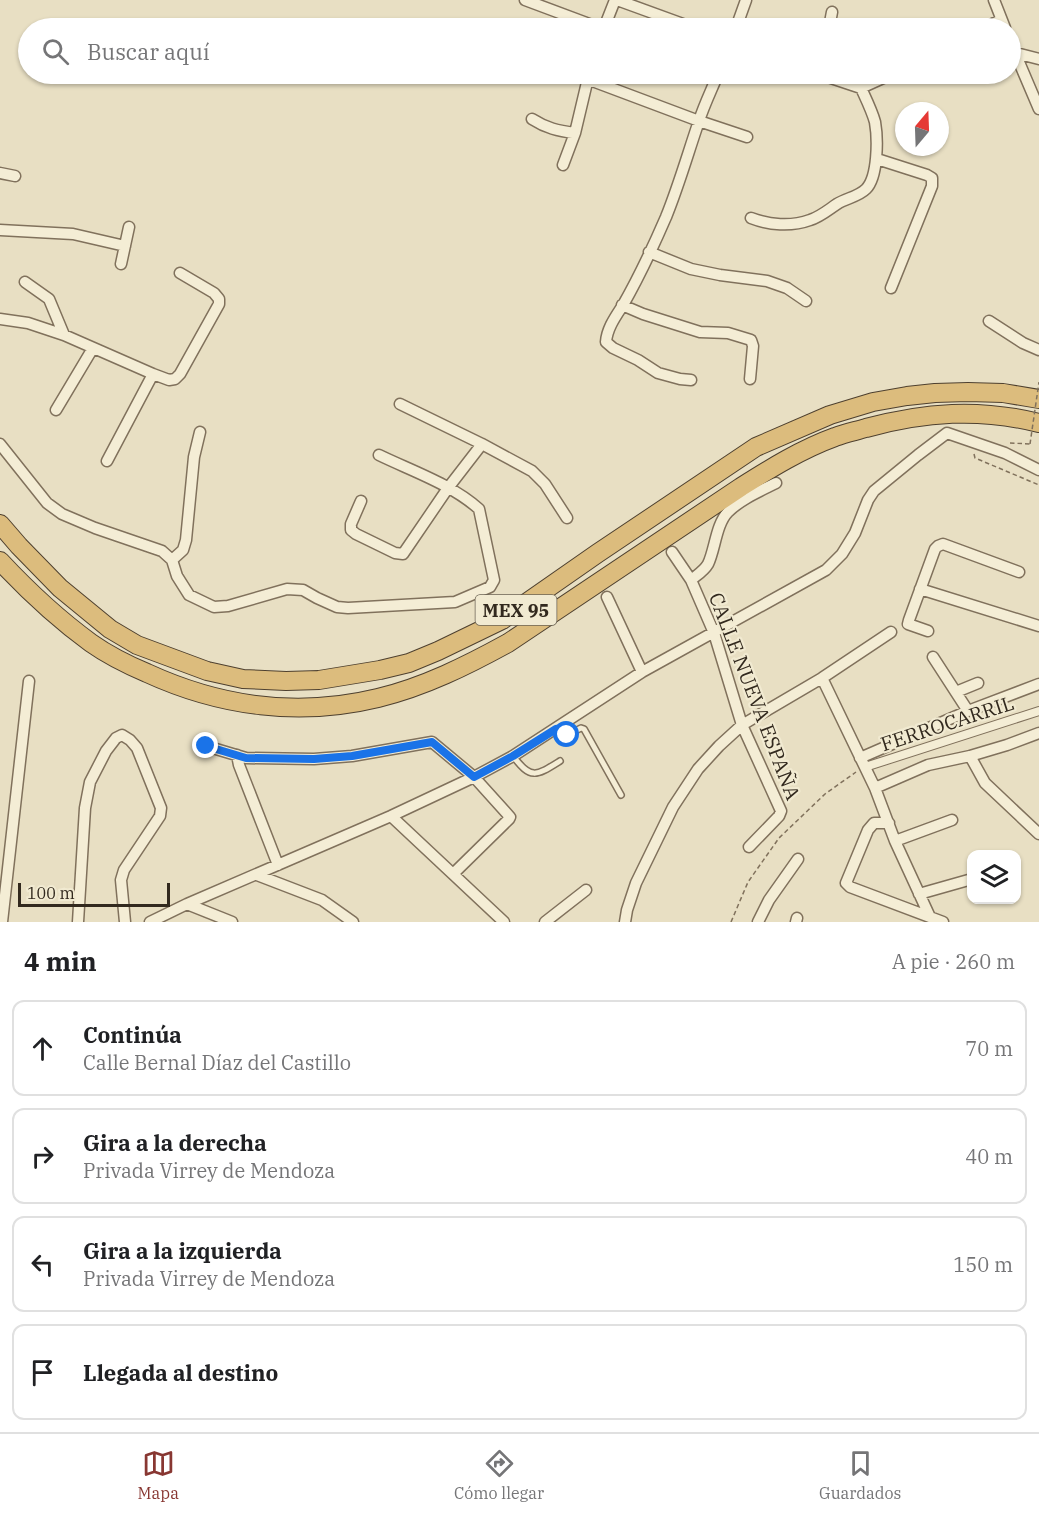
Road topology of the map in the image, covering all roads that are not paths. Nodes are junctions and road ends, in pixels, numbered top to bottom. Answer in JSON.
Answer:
{"nodes":[{"id":1,"x":525,"y":0,"type":"edge"},
{"id":2,"x":616,"y":0,"type":"edge"},
{"id":3,"x":746,"y":0,"type":"edge"},
{"id":4,"x":994,"y":0,"type":"edge"},
{"id":5,"x":832,"y":12,"type":"dead end"},
{"id":6,"x":574,"y":18,"type":"edge"},
{"id":7,"x":607,"y":18,"type":"edge"},
{"id":8,"x":666,"y":18,"type":"edge"},
{"id":9,"x":740,"y":18,"type":"edge"},
{"id":10,"x":831,"y":18,"type":"edge"},
{"id":11,"x":1001,"y":18,"type":"edge"},
{"id":12,"x":1021,"y":54,"type":"edge"},
{"id":13,"x":1039,"y":59,"type":"edge"},
{"id":14,"x":1021,"y":65,"type":"edge"},
{"id":15,"x":586,"y":84,"type":"edge"},
{"id":16,"x":608,"y":84,"type":"edge"},
{"id":17,"x":714,"y":84,"type":"edge"},
{"id":18,"x":849,"y":84,"type":"edge"},
{"id":19,"x":870,"y":84,"type":"edge"},
{"id":20,"x":861,"y":88,"type":"junction"},
{"id":21,"x":1039,"y":109,"type":"edge"},
{"id":22,"x":532,"y":118,"type":"dead end"},
{"id":23,"x":699,"y":121,"type":"junction"},
{"id":24,"x":575,"y":133,"type":"junction"},
{"id":25,"x":747,"y":137,"type":"dead end"},
{"id":26,"x":877,"y":159,"type":"junction"},
{"id":27,"x":563,"y":165,"type":"dead end"},
{"id":28,"x":0,"y":173,"type":"edge"},
{"id":29,"x":15,"y":176,"type":"dead end"},
{"id":30,"x":751,"y":218,"type":"dead end"},
{"id":31,"x":129,"y":227,"type":"dead end"},
{"id":32,"x":0,"y":230,"type":"edge"},
{"id":33,"x":125,"y":246,"type":"junction"},
{"id":34,"x":650,"y":252,"type":"junction"},
{"id":35,"x":121,"y":264,"type":"dead end"},
{"id":36,"x":180,"y":273,"type":"dead end"},
{"id":37,"x":25,"y":282,"type":"dead end"},
{"id":38,"x":891,"y":288,"type":"dead end"},
{"id":39,"x":806,"y":301,"type":"dead end"},
{"id":40,"x":622,"y":305,"type":"junction"},
{"id":41,"x":0,"y":319,"type":"edge"},
{"id":42,"x":989,"y":321,"type":"dead end"},
{"id":43,"x":64,"y":335,"type":"junction"},
{"id":44,"x":93,"y":348,"type":"junction"},
{"id":45,"x":1039,"y":350,"type":"edge"},
{"id":46,"x":153,"y":374,"type":"junction"},
{"id":47,"x":750,"y":379,"type":"dead end"},
{"id":48,"x":691,"y":380,"type":"dead end"},
{"id":49,"x":1039,"y":399,"type":"edge"},
{"id":50,"x":400,"y":404,"type":"dead end"},
{"id":51,"x":56,"y":411,"type":"dead end"},
{"id":52,"x":1039,"y":423,"type":"edge"},
{"id":53,"x":200,"y":432,"type":"dead end"},
{"id":54,"x":0,"y":444,"type":"edge"},
{"id":55,"x":482,"y":444,"type":"junction"},
{"id":56,"x":379,"y":455,"type":"dead end"},
{"id":57,"x":107,"y":461,"type":"dead end"},
{"id":58,"x":1039,"y":470,"type":"edge"},
{"id":59,"x":776,"y":483,"type":"dead end"},
{"id":60,"x":448,"y":488,"type":"junction"},
{"id":61,"x":361,"y":501,"type":"dead end"},
{"id":62,"x":567,"y":518,"type":"dead end"},
{"id":63,"x":0,"y":524,"type":"edge"},
{"id":64,"x":672,"y":552,"type":"dead end"},
{"id":65,"x":172,"y":560,"type":"junction"},
{"id":66,"x":0,"y":561,"type":"edge"},
{"id":67,"x":1019,"y":572,"type":"dead end"},
{"id":68,"x":691,"y":580,"type":"junction"},
{"id":69,"x":920,"y":589,"type":"junction"},
{"id":70,"x":607,"y":597,"type":"dead end"},
{"id":71,"x":1039,"y":626,"type":"edge"},
{"id":72,"x":928,"y":631,"type":"dead end"},
{"id":73,"x":891,"y":632,"type":"dead end"},
{"id":74,"x":714,"y":633,"type":"junction"},
{"id":75,"x":933,"y":657,"type":"dead end"},
{"id":76,"x":642,"y":672,"type":"junction"},
{"id":77,"x":822,"y":678,"type":"junction"},
{"id":78,"x":28,"y":681,"type":"dead end"},
{"id":79,"x":978,"y":683,"type":"dead end"},
{"id":80,"x":1039,"y":684,"type":"edge"},
{"id":81,"x":956,"y":692,"type":"junction"},
{"id":82,"x":968,"y":711,"type":"junction"},
{"id":83,"x":1039,"y":711,"type":"edge"},
{"id":84,"x":742,"y":725,"type":"junction"},
{"id":85,"x":556,"y":729,"type":"junction"},
{"id":86,"x":1039,"y":733,"type":"edge"},
{"id":87,"x":206,"y":746,"type":"dead end"},
{"id":88,"x":237,"y":755,"type":"junction"},
{"id":89,"x":513,"y":756,"type":"junction"},
{"id":90,"x":970,"y":756,"type":"junction"},
{"id":91,"x":560,"y":761,"type":"dead end"},
{"id":92,"x":863,"y":763,"type":"junction"},
{"id":93,"x":474,"y":777,"type":"junction"},
{"id":94,"x":875,"y":788,"type":"junction"},
{"id":95,"x":621,"y":795,"type":"dead end"},
{"id":96,"x":391,"y":816,"type":"junction"},
{"id":97,"x":952,"y":820,"type":"dead end"},
{"id":98,"x":889,"y":823,"type":"junction"},
{"id":99,"x":1039,"y":834,"type":"edge"},
{"id":100,"x":895,"y":841,"type":"junction"},
{"id":101,"x":749,"y":847,"type":"dead end"},
{"id":102,"x":798,"y":859,"type":"dead end"},
{"id":103,"x":278,"y":865,"type":"junction"},
{"id":104,"x":453,"y":874,"type":"junction"},
{"id":105,"x":256,"y":875,"type":"junction"},
{"id":106,"x":967,"y":880,"type":"edge"},
{"id":107,"x":586,"y":890,"type":"dead end"},
{"id":108,"x":919,"y":894,"type":"junction"},
{"id":109,"x":187,"y":904,"type":"junction"},
{"id":110,"x":930,"y":917,"type":"junction"},
{"id":111,"x":2,"y":922,"type":"edge"},
{"id":112,"x":78,"y":922,"type":"edge"},
{"id":113,"x":125,"y":922,"type":"edge"},
{"id":114,"x":150,"y":922,"type":"edge"},
{"id":115,"x":232,"y":922,"type":"edge"},
{"id":116,"x":353,"y":922,"type":"edge"},
{"id":117,"x":504,"y":922,"type":"edge"},
{"id":118,"x":545,"y":922,"type":"edge"},
{"id":119,"x":624,"y":922,"type":"edge"},
{"id":120,"x":758,"y":922,"type":"edge"},
{"id":121,"x":943,"y":922,"type":"edge"}],
"edges":[{"from":1,"to":6,"type":"street"},
{"from":2,"to":7,"type":"street"},
{"from":2,"to":8,"type":"street"},
{"from":3,"to":9,"type":"street"},
{"from":4,"to":11,"type":"street"},
{"from":5,"to":10,"type":"street"},
{"from":12,"to":13,"type":"street"},
{"from":14,"to":21,"type":"street"},
{"from":15,"to":24,"type":"street"},
{"from":16,"to":23,"type":"street"},
{"from":17,"to":23,"type":"street"},
{"from":18,"to":20,"type":"street"},
{"from":19,"to":20,"type":"street"},
{"from":20,"to":26,"type":"street"},
{"from":22,"to":24,"type":"street"},
{"from":23,"to":25,"type":"street"},
{"from":23,"to":34,"type":"street"},
{"from":24,"to":27,"type":"street"},
{"from":26,"to":30,"type":"street"},
{"from":26,"to":38,"type":"street"},
{"from":28,"to":29,"type":"street"},
{"from":31,"to":33,"type":"street"},
{"from":32,"to":33,"type":"street"},
{"from":33,"to":35,"type":"street"},
{"from":34,"to":39,"type":"street"},
{"from":34,"to":40,"type":"street"},
{"from":36,"to":46,"type":"street"},
{"from":37,"to":43,"type":"street"},
{"from":40,"to":47,"type":"street"},
{"from":40,"to":48,"type":"street"},
{"from":41,"to":43,"type":"street"},
{"from":42,"to":45,"type":"street"},
{"from":43,"to":44,"type":"street"},
{"from":44,"to":46,"type":"street"},
{"from":44,"to":51,"type":"street"},
{"from":46,"to":57,"type":"street"},
{"from":49,"to":63,"type":"highway","number":"MEX 95"},
{"from":50,"to":55,"type":"street"},
{"from":52,"to":66,"type":"highway","number":"MEX 95"},
{"from":53,"to":65,"type":"street"},
{"from":54,"to":65,"type":"street"},
{"from":55,"to":60,"type":"street"},
{"from":55,"to":62,"type":"street"},
{"from":56,"to":60,"type":"street"},
{"from":58,"to":74,"type":"street"},
{"from":59,"to":68,"type":"street"},
{"from":60,"to":61,"type":"street"},
{"from":60,"to":65,"type":"street"},
{"from":64,"to":68,"type":"street","name":"CALLE NUEVA ESPAÑA"},
{"from":67,"to":69,"type":"street"},
{"from":68,"to":74,"type":"street","name":"CALLE NUEVA ESPAÑA"},
{"from":69,"to":71,"type":"street"},
{"from":69,"to":72,"type":"street"},
{"from":70,"to":76,"type":"street"},
{"from":73,"to":77,"type":"street"},
{"from":74,"to":76,"type":"street"},
{"from":74,"to":84,"type":"street","name":"CALLE NUEVA ESPAÑA"},
{"from":75,"to":81,"type":"street"},
{"from":76,"to":85,"type":"street"},
{"from":77,"to":84,"type":"street"},
{"from":77,"to":92,"type":"street"},
{"from":78,"to":111,"type":"street"},
{"from":79,"to":81,"type":"street"},
{"from":80,"to":82,"type":"street"},
{"from":81,"to":82,"type":"street"},
{"from":82,"to":92,"type":"street"},
{"from":83,"to":92,"type":"street","name":"FERROCARRIL"},
{"from":84,"to":101,"type":"street","name":"CALLE NUEVA ESPAÑA"},
{"from":84,"to":119,"type":"street"},
{"from":85,"to":89,"type":"street"},
{"from":85,"to":95,"type":"lane"},
{"from":86,"to":90,"type":"street"},
{"from":87,"to":88,"type":"street"},
{"from":88,"to":93,"type":"street"},
{"from":88,"to":103,"type":"street"},
{"from":89,"to":91,"type":"lane"},
{"from":89,"to":93,"type":"street"},
{"from":90,"to":94,"type":"street"},
{"from":90,"to":99,"type":"street"},
{"from":92,"to":94,"type":"street"},
{"from":93,"to":96,"type":"street"},
{"from":93,"to":104,"type":"street"},
{"from":94,"to":98,"type":"street"},
{"from":96,"to":103,"type":"street"},
{"from":96,"to":104,"type":"street"},
{"from":97,"to":100,"type":"street"},
{"from":98,"to":100,"type":"street"},
{"from":98,"to":110,"type":"street"},
{"from":100,"to":108,"type":"street"},
{"from":102,"to":120,"type":"street"},
{"from":103,"to":105,"type":"street"},
{"from":104,"to":117,"type":"street"},
{"from":105,"to":109,"type":"street"},
{"from":105,"to":116,"type":"street"},
{"from":106,"to":108,"type":"street"},
{"from":107,"to":118,"type":"street"},
{"from":108,"to":110,"type":"street"},
{"from":109,"to":114,"type":"street"},
{"from":109,"to":115,"type":"street"},
{"from":110,"to":121,"type":"street"},
{"from":112,"to":113,"type":"street"}]}
